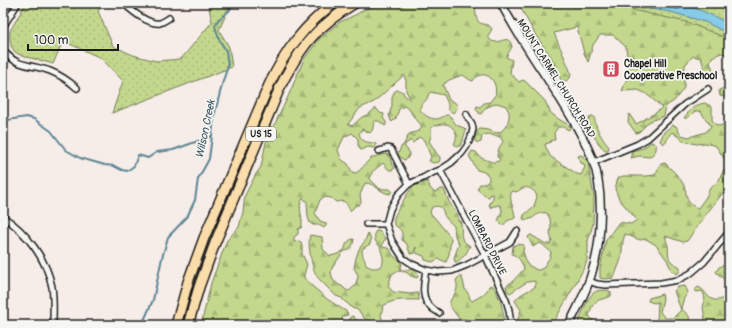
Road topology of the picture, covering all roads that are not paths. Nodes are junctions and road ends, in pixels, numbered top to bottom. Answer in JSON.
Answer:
{"nodes":[{"id":1,"x":18,"y":3,"type":"edge"},
{"id":2,"x":123,"y":3,"type":"edge"},
{"id":3,"x":334,"y":3,"type":"edge"},
{"id":4,"x":355,"y":3,"type":"edge"},
{"id":5,"x":501,"y":3,"type":"edge"},
{"id":6,"x":169,"y":18,"type":"dead end"},
{"id":7,"x":3,"y":27,"type":"edge"},
{"id":8,"x":3,"y":49,"type":"edge"},
{"id":9,"x":8,"y":56,"type":"junction"},
{"id":10,"x":3,"y":60,"type":"edge"},
{"id":11,"x":77,"y":88,"type":"dead end"},
{"id":12,"x":708,"y":89,"type":"dead end"},
{"id":13,"x":466,"y":114,"type":"dead end"},
{"id":14,"x":379,"y":151,"type":"dead end"},
{"id":15,"x":594,"y":162,"type":"junction"},
{"id":16,"x":440,"y":170,"type":"junction"},
{"id":17,"x":409,"y":184,"type":"junction"},
{"id":18,"x":3,"y":217,"type":"edge"},
{"id":19,"x":366,"y":224,"type":"dead end"},
{"id":20,"x":386,"y":224,"type":"junction"},
{"id":21,"x":517,"y":231,"type":"dead end"},
{"id":22,"x":729,"y":232,"type":"edge"},
{"id":23,"x":484,"y":255,"type":"junction"},
{"id":24,"x":426,"y":270,"type":"junction"},
{"id":25,"x":589,"y":281,"type":"junction"},
{"id":26,"x":439,"y":313,"type":"dead end"},
{"id":27,"x":53,"y":325,"type":"edge"},
{"id":28,"x":176,"y":325,"type":"edge"},
{"id":29,"x":188,"y":325,"type":"edge"},
{"id":30,"x":511,"y":325,"type":"edge"},
{"id":31,"x":569,"y":325,"type":"edge"}],
"edges":[{"from":1,"to":7,"type":"street"},
{"from":2,"to":6,"type":"street"},
{"from":3,"to":28,"type":"highway","number":"US 15"},
{"from":4,"to":29,"type":"highway","number":"US 15"},
{"from":5,"to":15,"type":"main road","name":"MOUNT CARMEL CHURCH ROAD"},
{"from":8,"to":9,"type":"street"},
{"from":9,"to":10,"type":"street"},
{"from":9,"to":11,"type":"street"},
{"from":12,"to":15,"type":"street"},
{"from":13,"to":16,"type":"street"},
{"from":14,"to":17,"type":"street"},
{"from":15,"to":25,"type":"main road","name":"MOUNT CARMEL CHURCH ROAD"},
{"from":16,"to":17,"type":"street"},
{"from":16,"to":23,"type":"street","name":"LOMBARD DRIVE"},
{"from":17,"to":20,"type":"street"},
{"from":18,"to":27,"type":"street"},
{"from":19,"to":20,"type":"street"},
{"from":20,"to":24,"type":"street"},
{"from":21,"to":23,"type":"street"},
{"from":22,"to":25,"type":"street"},
{"from":23,"to":24,"type":"street"},
{"from":23,"to":30,"type":"street","name":"LOMBARD DRIVE"},
{"from":24,"to":26,"type":"street"},
{"from":25,"to":31,"type":"main road","name":"MOUNT CARMEL CHURCH ROAD"}]}
